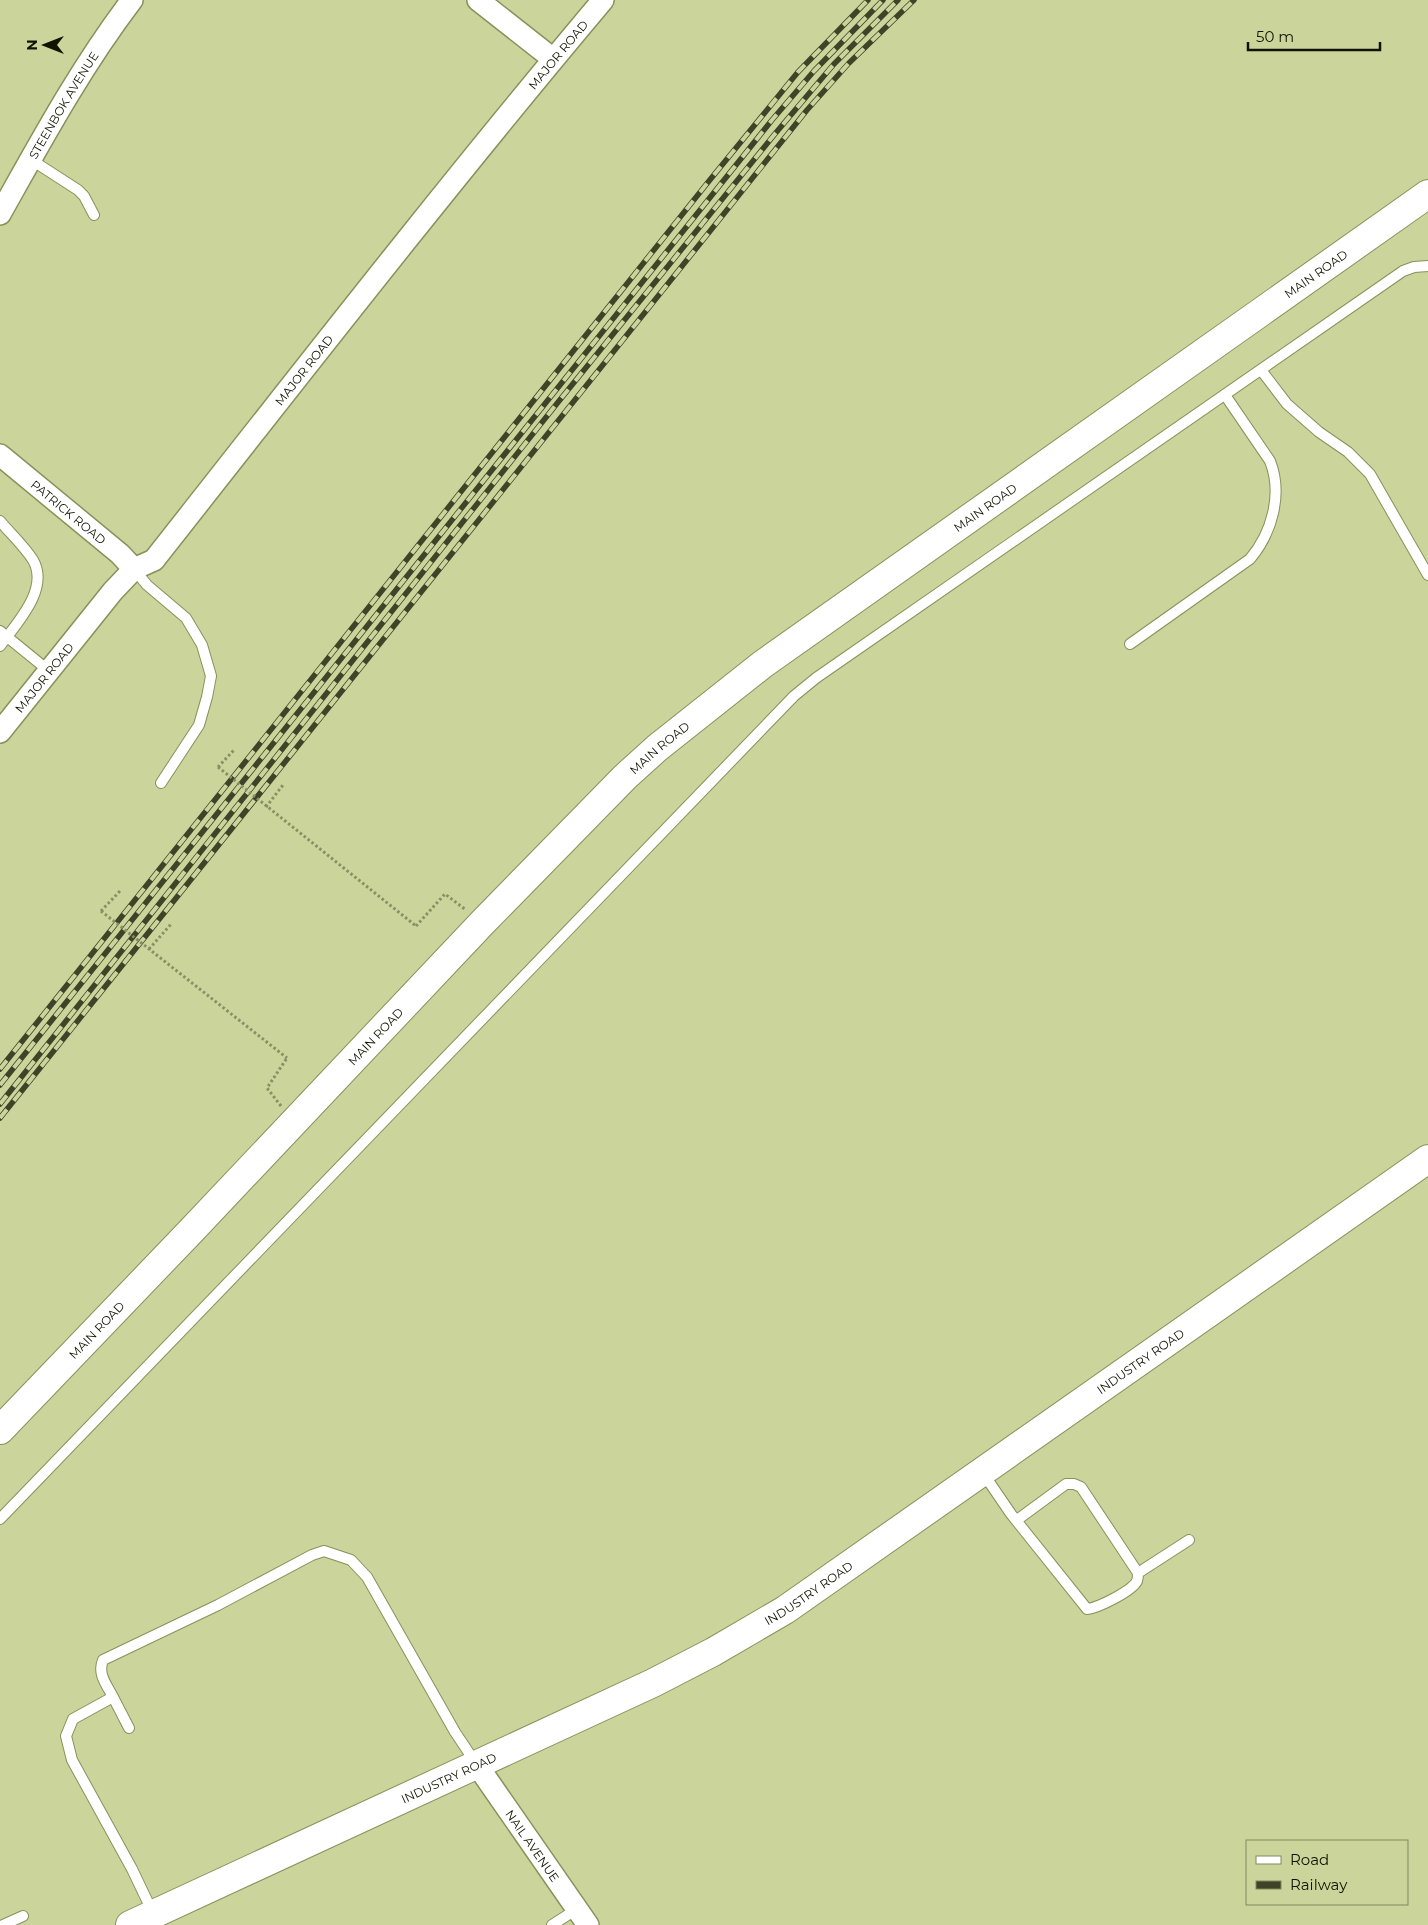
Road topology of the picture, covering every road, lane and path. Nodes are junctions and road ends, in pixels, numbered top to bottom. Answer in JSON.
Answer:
{"nodes":[{"id":1,"x":132,"y":0,"type":"edge"},
{"id":2,"x":478,"y":0,"type":"edge"},
{"id":3,"x":603,"y":0,"type":"edge"},
{"id":4,"x":553,"y":59,"type":"junction"},
{"id":5,"x":30,"y":160,"type":"junction"},
{"id":6,"x":1428,"y":194,"type":"edge"},
{"id":7,"x":0,"y":214,"type":"edge"},
{"id":8,"x":94,"y":215,"type":"dead end"},
{"id":9,"x":1428,"y":266,"type":"edge"},
{"id":10,"x":1261,"y":370,"type":"junction"},
{"id":11,"x":1225,"y":395,"type":"junction"},
{"id":12,"x":0,"y":455,"type":"edge"},
{"id":13,"x":0,"y":521,"type":"edge"},
{"id":14,"x":134,"y":569,"type":"junction"},
{"id":15,"x":1428,"y":575,"type":"edge"},
{"id":16,"x":3,"y":634,"type":"edge"},
{"id":17,"x":1130,"y":644,"type":"dead end"},
{"id":18,"x":0,"y":646,"type":"edge"},
{"id":19,"x":49,"y":671,"type":"junction"},
{"id":20,"x":0,"y":732,"type":"edge"},
{"id":21,"x":234,"y":750,"type":"dead end"},
{"id":22,"x":161,"y":783,"type":"dead end"},
{"id":23,"x":283,"y":785,"type":"dead end"},
{"id":24,"x":266,"y":807,"type":"junction"},
{"id":25,"x":121,"y":890,"type":"dead end"},
{"id":26,"x":445,"y":894,"type":"dead end"},
{"id":27,"x":172,"y":923,"type":"dead end"},
{"id":28,"x":149,"y":948,"type":"junction"},
{"id":29,"x":267,"y":1088,"type":"dead end"},
{"id":30,"x":1428,"y":1159,"type":"edge"},
{"id":31,"x":0,"y":1430,"type":"edge"},
{"id":32,"x":982,"y":1472,"type":"junction"},
{"id":33,"x":0,"y":1519,"type":"edge"},
{"id":34,"x":1017,"y":1520,"type":"junction"},
{"id":35,"x":1189,"y":1540,"type":"dead end"},
{"id":36,"x":1138,"y":1573,"type":"junction"},
{"id":37,"x":113,"y":1697,"type":"junction"},
{"id":38,"x":129,"y":1728,"type":"dead end"},
{"id":39,"x":477,"y":1765,"type":"junction"},
{"id":40,"x":23,"y":1916,"type":"dead end"},
{"id":41,"x":582,"y":1917,"type":"edge"},
{"id":42,"x":141,"y":1920,"type":"edge"},
{"id":43,"x":3,"y":1925,"type":"edge"},
{"id":44,"x":552,"y":1925,"type":"edge"}],
"edges":[{"from":1,"to":5,"type":"street","name":"STEENBOK AVENUE"},
{"from":2,"to":4,"type":"street"},
{"from":3,"to":4,"type":"street","name":"MAJOR ROAD"},
{"from":4,"to":14,"type":"street","name":"MAJOR ROAD"},
{"from":5,"to":7,"type":"street","name":"STEENBOK AVENUE"},
{"from":5,"to":8,"type":"lane"},
{"from":6,"to":31,"type":"main road","name":"MAIN ROAD"},
{"from":9,"to":10,"type":"lane"},
{"from":10,"to":11,"type":"lane"},
{"from":10,"to":15,"type":"lane"},
{"from":11,"to":17,"type":"lane"},
{"from":11,"to":33,"type":"lane"},
{"from":12,"to":14,"type":"street","name":"PATRICK ROAD"},
{"from":13,"to":16,"type":"lane"},
{"from":14,"to":19,"type":"street","name":"MAJOR ROAD"},
{"from":14,"to":22,"type":"lane"},
{"from":16,"to":18,"type":"lane"},
{"from":16,"to":19,"type":"lane"},
{"from":19,"to":20,"type":"street","name":"MAJOR ROAD"},
{"from":21,"to":24,"type":"path","bridge":true},
{"from":23,"to":24,"type":"path"},
{"from":24,"to":26,"type":"path","bridge":true},
{"from":25,"to":28,"type":"path","bridge":true},
{"from":27,"to":28,"type":"path"},
{"from":28,"to":29,"type":"path","bridge":true},
{"from":30,"to":32,"type":"main road","name":"INDUSTRY ROAD"},
{"from":32,"to":34,"type":"lane"},
{"from":32,"to":39,"type":"main road","name":"INDUSTRY ROAD"},
{"from":34,"to":36,"type":"lane"},
{"from":34,"to":36,"type":"lane"},
{"from":35,"to":36,"type":"lane"},
{"from":37,"to":38,"type":"lane"},
{"from":37,"to":39,"type":"lane"},
{"from":37,"to":42,"type":"lane"},
{"from":39,"to":41,"type":"street","name":"NAIL AVENUE"},
{"from":39,"to":42,"type":"main road","name":"INDUSTRY ROAD"},
{"from":40,"to":43,"type":"lane"},
{"from":41,"to":44,"type":"lane"}]}
